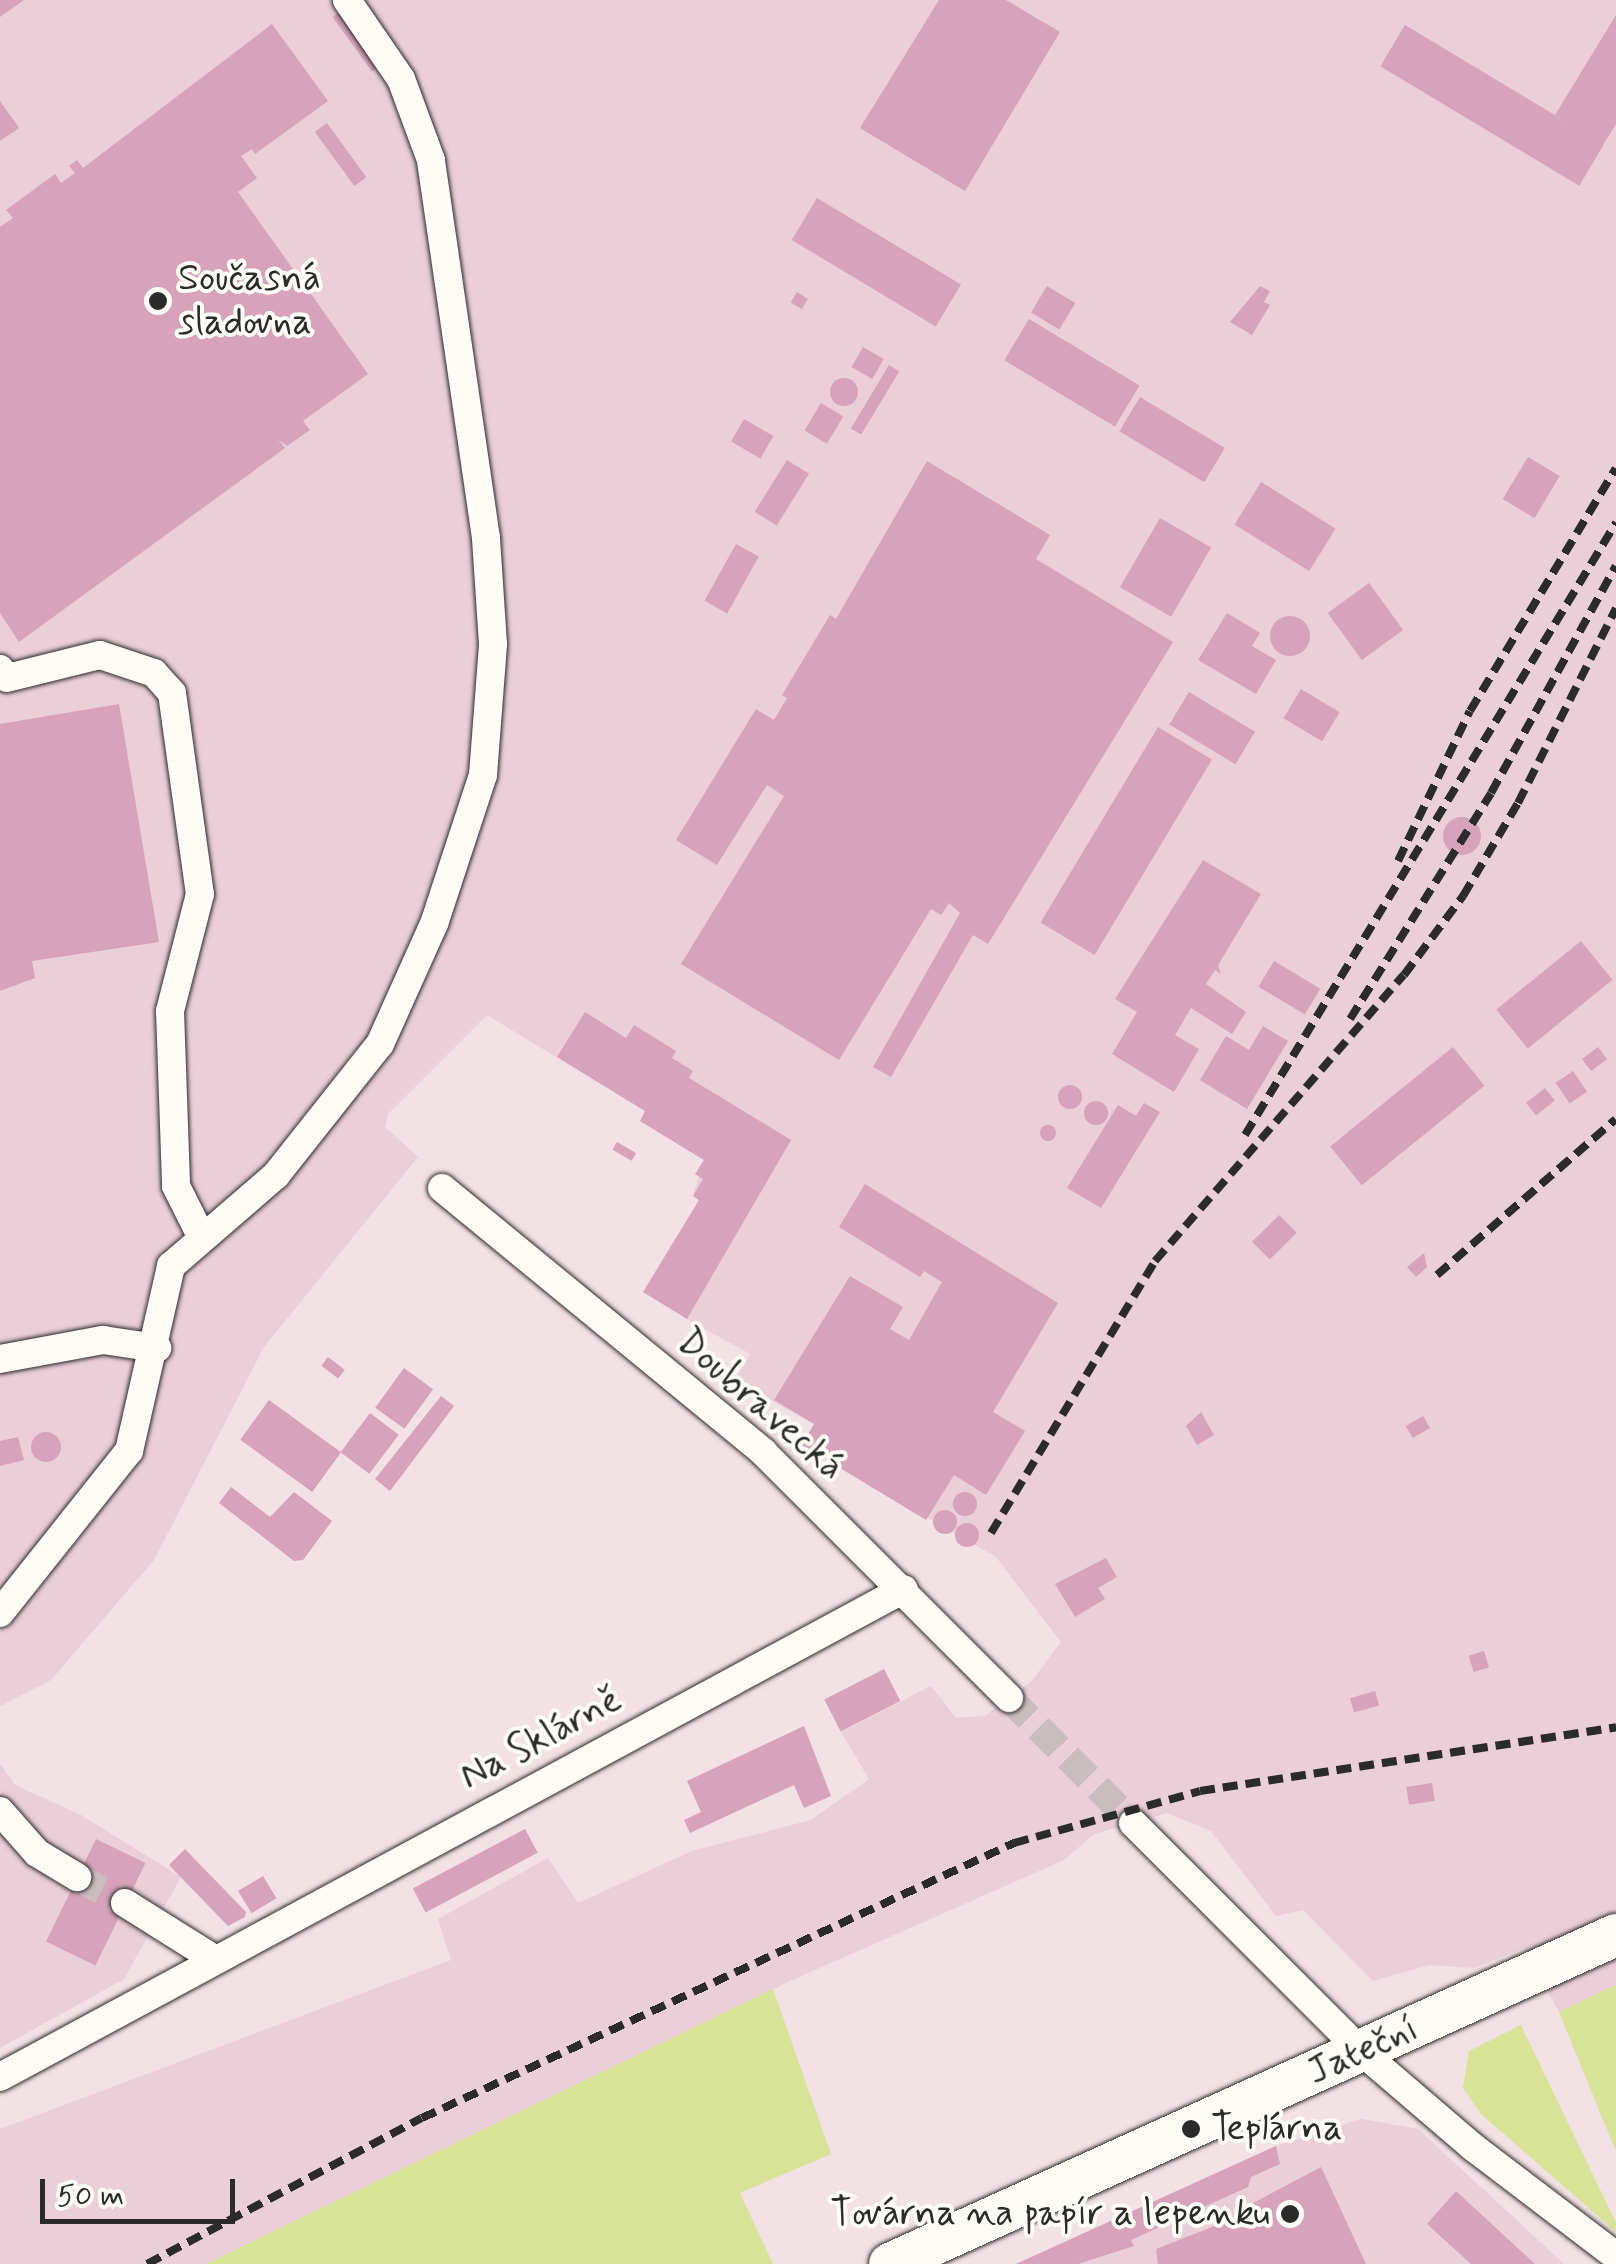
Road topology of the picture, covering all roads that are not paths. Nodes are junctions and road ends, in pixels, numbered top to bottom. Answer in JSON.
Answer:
{"nodes":[{"id":1,"x":347,"y":0,"type":"edge"},
{"id":2,"x":0,"y":669,"type":"edge"},
{"id":3,"x":442,"y":1188,"type":"dead end"},
{"id":4,"x":200,"y":1234,"type":"junction"},
{"id":5,"x":157,"y":1348,"type":"junction"},
{"id":6,"x":0,"y":1359,"type":"edge"},
{"id":7,"x":904,"y":1588,"type":"junction"},
{"id":8,"x":0,"y":1613,"type":"edge"},
{"id":9,"x":1009,"y":1698,"type":"tunnel mouth"},
{"id":10,"x":0,"y":1811,"type":"edge"},
{"id":11,"x":1133,"y":1822,"type":"tunnel mouth"},
{"id":12,"x":78,"y":1877,"type":"tunnel mouth"},
{"id":13,"x":125,"y":1903,"type":"tunnel mouth"},
{"id":14,"x":1616,"y":1935,"type":"edge"},
{"id":15,"x":216,"y":1960,"type":"junction"},
{"id":16,"x":1362,"y":2052,"type":"junction"},
{"id":17,"x":0,"y":2077,"type":"edge"},
{"id":18,"x":1616,"y":2256,"type":"edge"},
{"id":19,"x":890,"y":2264,"type":"edge"}],
"edges":[{"from":1,"to":4,"type":"street"},
{"from":2,"to":4,"type":"street"},
{"from":3,"to":7,"type":"street","name":"Doubravecká"},
{"from":4,"to":5,"type":"street"},
{"from":5,"to":6,"type":"street"},
{"from":5,"to":8,"type":"street"},
{"from":7,"to":9,"type":"street","name":"Doubravecká"},
{"from":7,"to":15,"type":"street","name":"Na Sklárně"},
{"from":10,"to":12,"type":"street"},
{"from":11,"to":16,"type":"street"},
{"from":13,"to":15,"type":"street"},
{"from":14,"to":16,"type":"main road","name":"Jateční"},
{"from":15,"to":17,"type":"street","name":"Na Sklárně"},
{"from":16,"to":18,"type":"street"},
{"from":16,"to":19,"type":"main road","name":"Jateční"}]}
